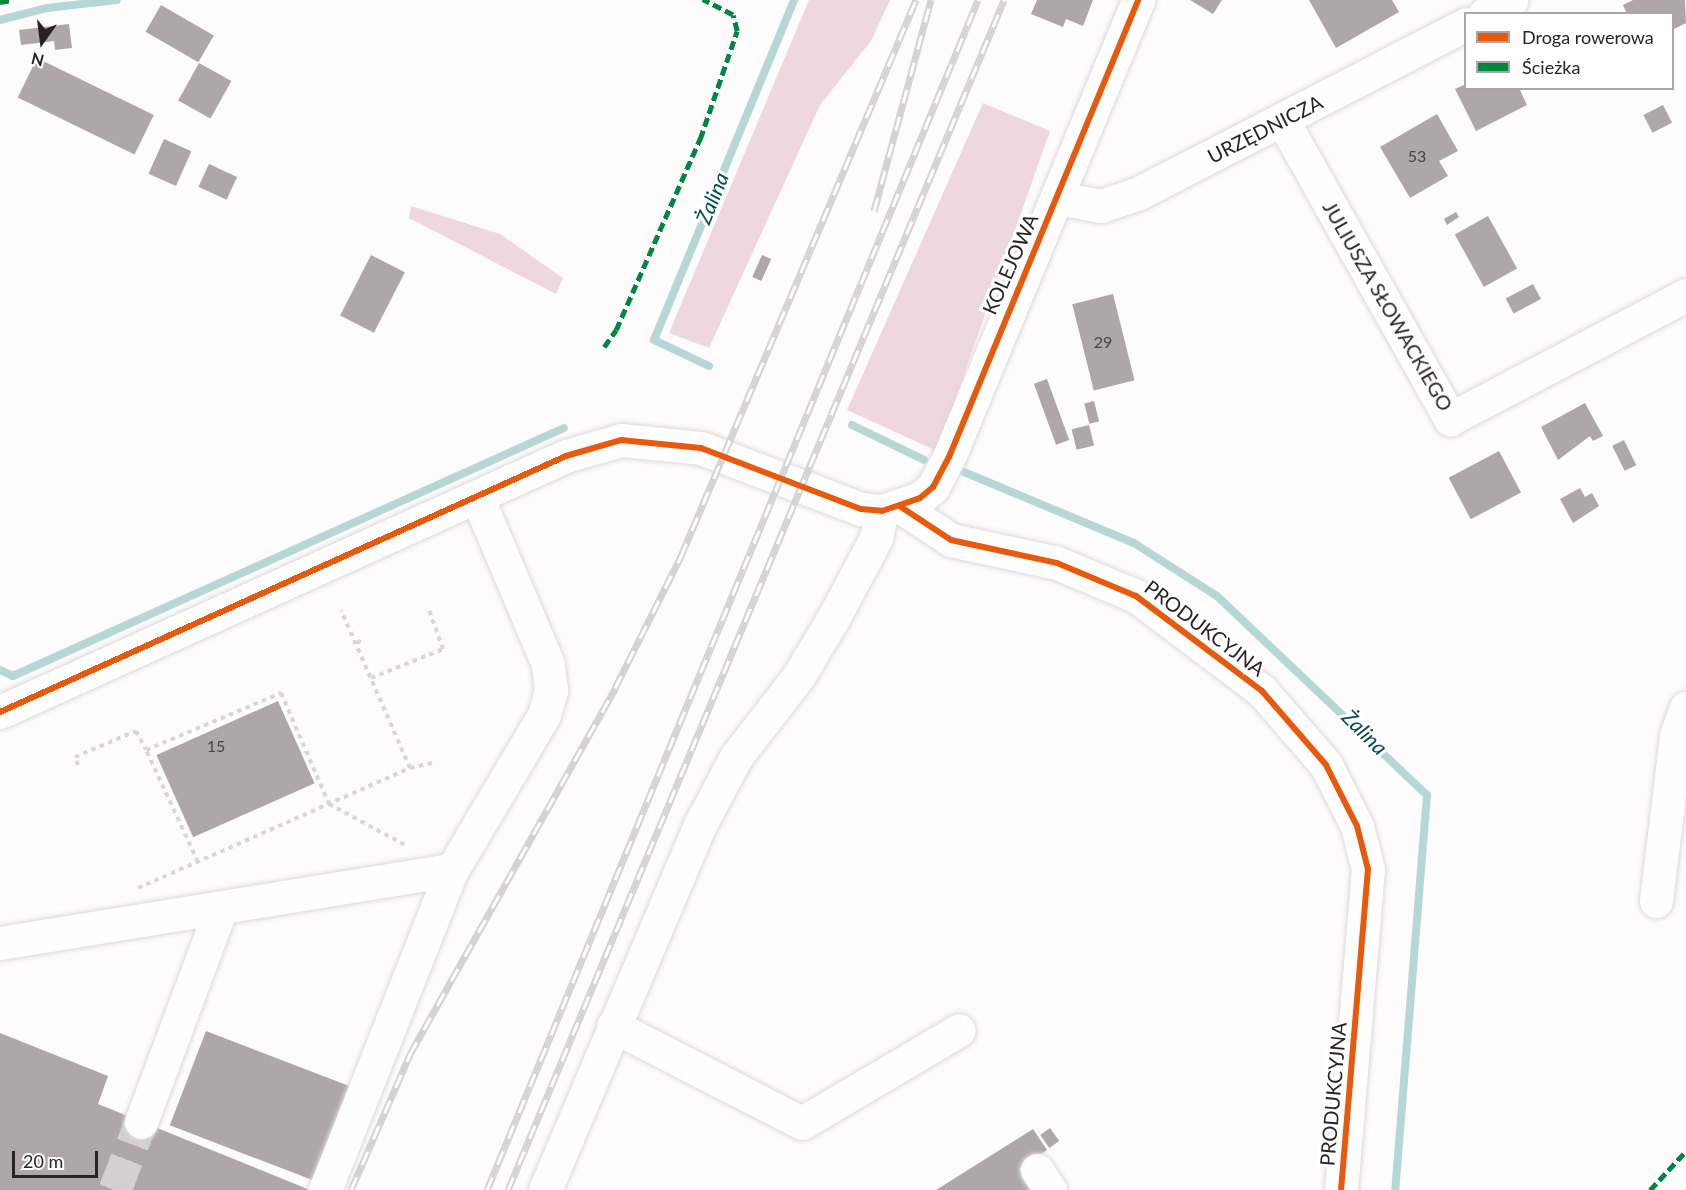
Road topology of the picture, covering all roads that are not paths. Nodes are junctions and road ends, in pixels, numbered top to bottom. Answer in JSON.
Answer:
{"nodes":[{"id":1,"x":1138,"y":0,"type":"edge"},
{"id":2,"x":1511,"y":0,"type":"edge"},
{"id":3,"x":1489,"y":12,"type":"edge"},
{"id":4,"x":1464,"y":25,"type":"edge"},
{"id":5,"x":1283,"y":121,"type":"junction"},
{"id":6,"x":1058,"y":198,"type":"junction"},
{"id":7,"x":1686,"y":295,"type":"edge"},
{"id":8,"x":477,"y":496,"type":"junction"},
{"id":9,"x":891,"y":509,"type":"junction"},
{"id":10,"x":1686,"y":708,"type":"edge"},
{"id":11,"x":0,"y":712,"type":"edge"},
{"id":12,"x":452,"y":870,"type":"junction"},
{"id":13,"x":1656,"y":901,"type":"dead end"},
{"id":14,"x":221,"y":908,"type":"junction"},
{"id":15,"x":0,"y":943,"type":"edge"},
{"id":16,"x":613,"y":1026,"type":"junction"},
{"id":17,"x":959,"y":1030,"type":"dead end"},
{"id":18,"x":141,"y":1122,"type":"tunnel mouth"},
{"id":19,"x":325,"y":1190,"type":"edge"},
{"id":20,"x":545,"y":1190,"type":"edge"},
{"id":21,"x":1341,"y":1190,"type":"edge"}],
"edges":[{"from":1,"to":6,"type":"street","name":"KOLEJOWA"},
{"from":2,"to":3,"type":"street"},
{"from":4,"to":5,"type":"street","name":"URZĘDNICZA"},
{"from":5,"to":6,"type":"street","name":"URZĘDNICZA"},
{"from":5,"to":7,"type":"street","name":"JULIUSZA SŁOWACKIEGO"},
{"from":6,"to":9,"type":"street","name":"KOLEJOWA"},
{"from":8,"to":9,"type":"street"},
{"from":8,"to":11,"type":"street"},
{"from":8,"to":12,"type":"street"},
{"from":9,"to":16,"type":"street"},
{"from":9,"to":21,"type":"street","name":"PRODUKCYJNA"},
{"from":10,"to":13,"type":"street"},
{"from":12,"to":14,"type":"street"},
{"from":12,"to":19,"type":"street"},
{"from":14,"to":15,"type":"street"},
{"from":14,"to":18,"type":"street"},
{"from":16,"to":17,"type":"street"},
{"from":16,"to":20,"type":"street"}]}
